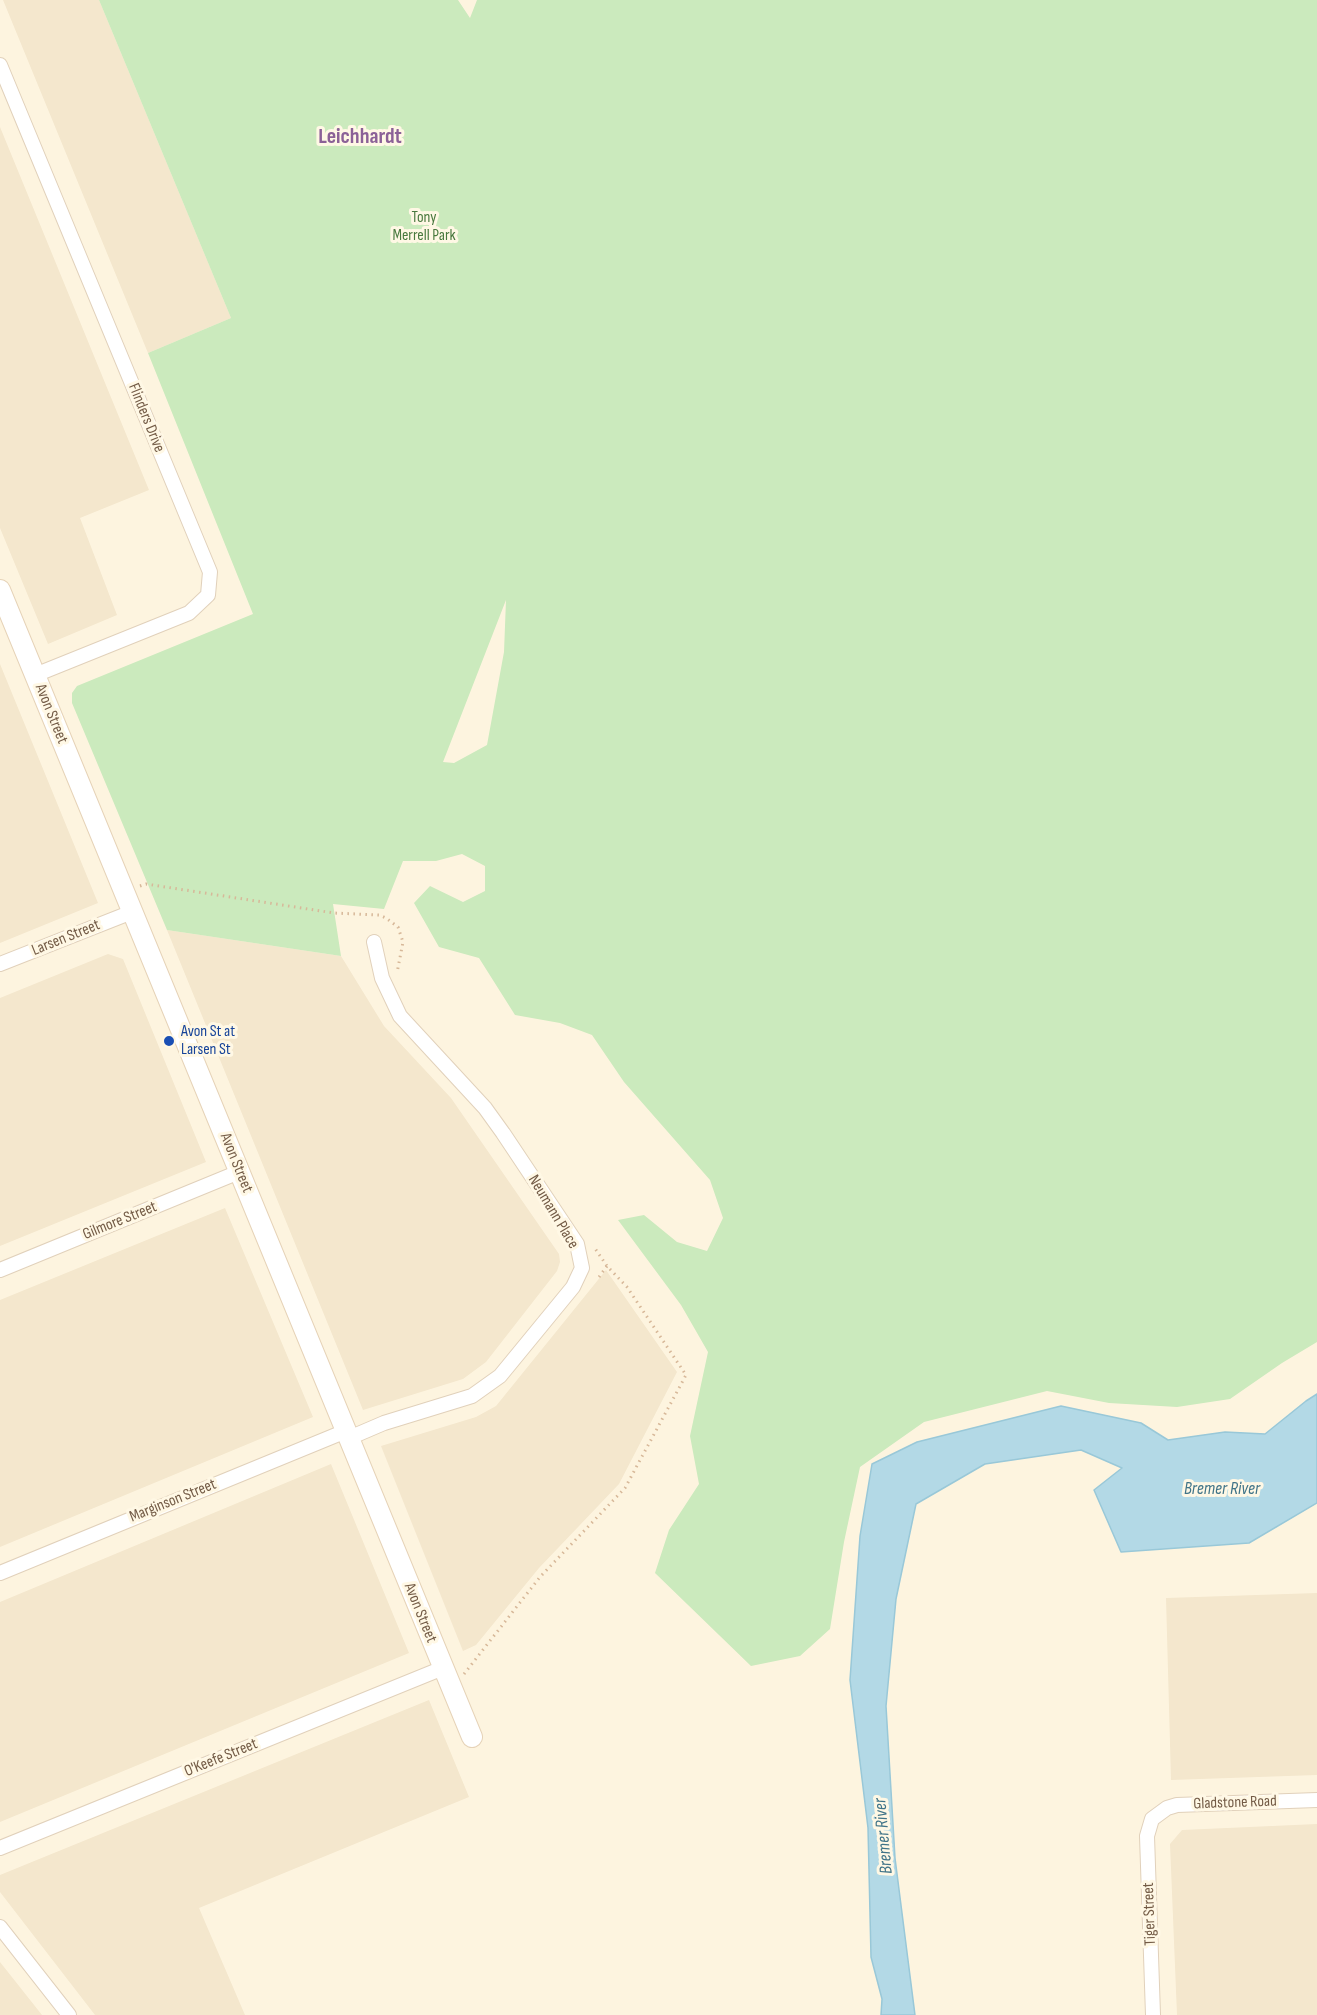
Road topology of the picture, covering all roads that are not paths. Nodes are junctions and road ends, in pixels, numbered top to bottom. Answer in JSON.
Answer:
{"nodes":[{"id":1,"x":0,"y":65,"type":"edge"},
{"id":2,"x":0,"y":590,"type":"edge"},
{"id":3,"x":35,"y":675,"type":"junction"},
{"id":4,"x":132,"y":912,"type":"junction"},
{"id":5,"x":374,"y":942,"type":"dead end"},
{"id":6,"x":0,"y":964,"type":"edge"},
{"id":7,"x":239,"y":1172,"type":"junction"},
{"id":8,"x":0,"y":1270,"type":"edge"},
{"id":9,"x":347,"y":1435,"type":"junction"},
{"id":10,"x":0,"y":1573,"type":"edge"},
{"id":11,"x":443,"y":1668,"type":"junction"},
{"id":12,"x":472,"y":1737,"type":"dead end"},
{"id":13,"x":1317,"y":1800,"type":"edge"},
{"id":14,"x":1156,"y":1815,"type":"joint"},
{"id":15,"x":0,"y":1848,"type":"edge"},
{"id":16,"x":0,"y":1927,"type":"edge"},
{"id":17,"x":69,"y":2015,"type":"edge"},
{"id":18,"x":1153,"y":2015,"type":"edge"}],
"edges":[{"from":1,"to":3,"type":"street","name":"Flinders Drive"},
{"from":2,"to":3,"type":"street","name":"Avon Street"},
{"from":3,"to":4,"type":"street","name":"Avon Street"},
{"from":4,"to":6,"type":"street","name":"Larsen Street"},
{"from":4,"to":7,"type":"street","name":"Avon Street"},
{"from":5,"to":9,"type":"street","name":"Neumann Place"},
{"from":7,"to":8,"type":"street","name":"Gilmore Street"},
{"from":7,"to":9,"type":"street","name":"Avon Street"},
{"from":9,"to":10,"type":"street","name":"Marginson Street"},
{"from":9,"to":11,"type":"street","name":"Avon Street"},
{"from":11,"to":12,"type":"street","name":"Avon Street"},
{"from":11,"to":15,"type":"street","name":"O'Keefe Street"},
{"from":13,"to":14,"type":"street","name":"Gladstone Road"},
{"from":14,"to":18,"type":"street","name":"Tiger Street"},
{"from":16,"to":17,"type":"street"}]}
